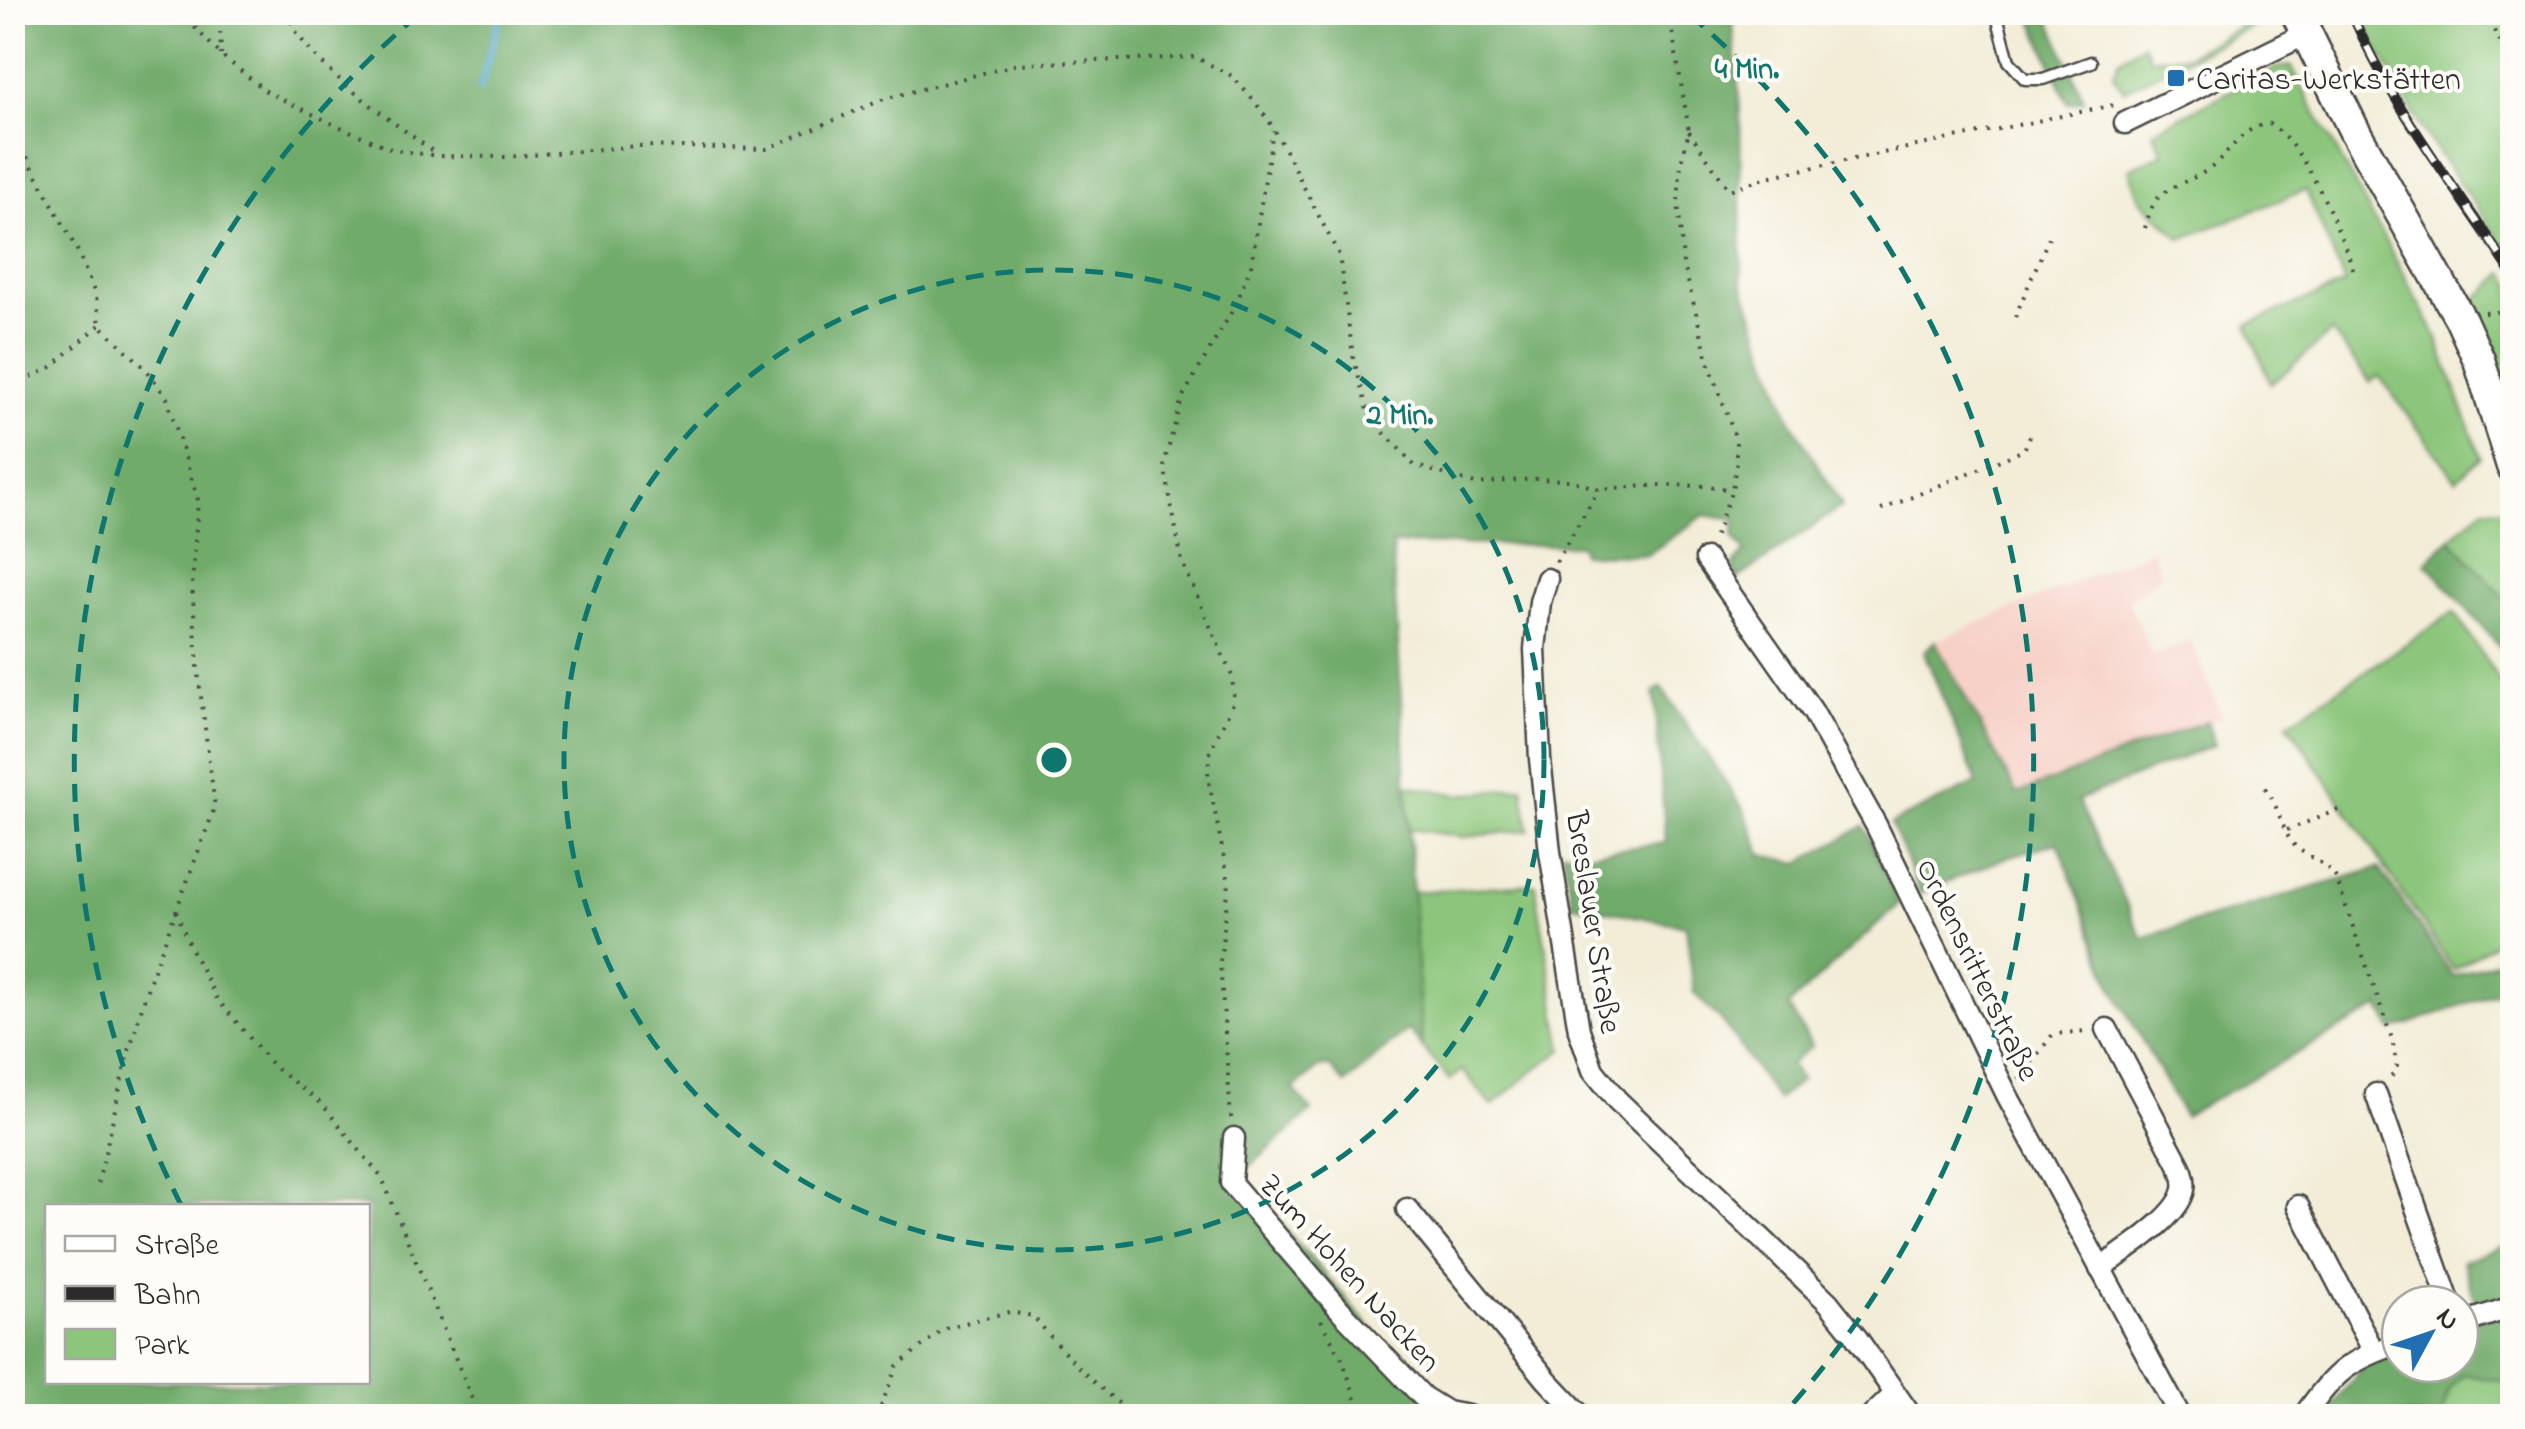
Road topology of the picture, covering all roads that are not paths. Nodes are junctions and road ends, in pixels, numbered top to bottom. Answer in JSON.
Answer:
{"nodes":[{"id":1,"x":1996,"y":12,"type":"edge"},
{"id":2,"x":2301,"y":23,"type":"edge"},
{"id":3,"x":2091,"y":62,"type":"dead end"},
{"id":4,"x":2120,"y":114,"type":"road end"},
{"id":5,"x":2512,"y":466,"type":"edge"},
{"id":6,"x":1706,"y":559,"type":"road end"},
{"id":7,"x":1546,"y":579,"type":"road end"},
{"id":8,"x":2107,"y":1029,"type":"road end"},
{"id":9,"x":2376,"y":1094,"type":"road end"},
{"id":10,"x":1234,"y":1138,"type":"road end"},
{"id":11,"x":2298,"y":1206,"type":"dead end"},
{"id":12,"x":1407,"y":1209,"type":"dead end"},
{"id":13,"x":2100,"y":1270,"type":"junction"},
{"id":14,"x":2443,"y":1284,"type":"edge"},
{"id":15,"x":2512,"y":1307,"type":"edge"},
{"id":16,"x":2480,"y":1317,"type":"edge"},
{"id":17,"x":2380,"y":1350,"type":"edge"},
{"id":18,"x":2374,"y":1352,"type":"junction"},
{"id":19,"x":1895,"y":1394,"type":"junction"},
{"id":20,"x":1468,"y":1416,"type":"edge"},
{"id":21,"x":1581,"y":1416,"type":"edge"},
{"id":22,"x":1872,"y":1416,"type":"edge"},
{"id":23,"x":1911,"y":1416,"type":"edge"},
{"id":24,"x":2180,"y":1416,"type":"edge"},
{"id":25,"x":2304,"y":1416,"type":"edge"}],
"edges":[{"from":1,"to":3,"type":"lane"},
{"from":2,"to":4,"type":"street"},
{"from":2,"to":5,"type":"main road"},
{"from":6,"to":13,"type":"street","name":"Ordensritterstraße"},
{"from":7,"to":19,"type":"street","name":"Breslauer Straße"},
{"from":8,"to":13,"type":"street"},
{"from":9,"to":14,"type":"street"},
{"from":10,"to":20,"type":"street","name":"Zum Hohen Nacken"},
{"from":11,"to":18,"type":"street"},
{"from":12,"to":21,"type":"street"},
{"from":13,"to":24,"type":"street","name":"Ordensritterstraße"},
{"from":15,"to":16,"type":"street"},
{"from":17,"to":18,"type":"street"},
{"from":18,"to":25,"type":"street"},
{"from":19,"to":22,"type":"street"},
{"from":19,"to":23,"type":"street","name":"Breslauer Straße"}]}
